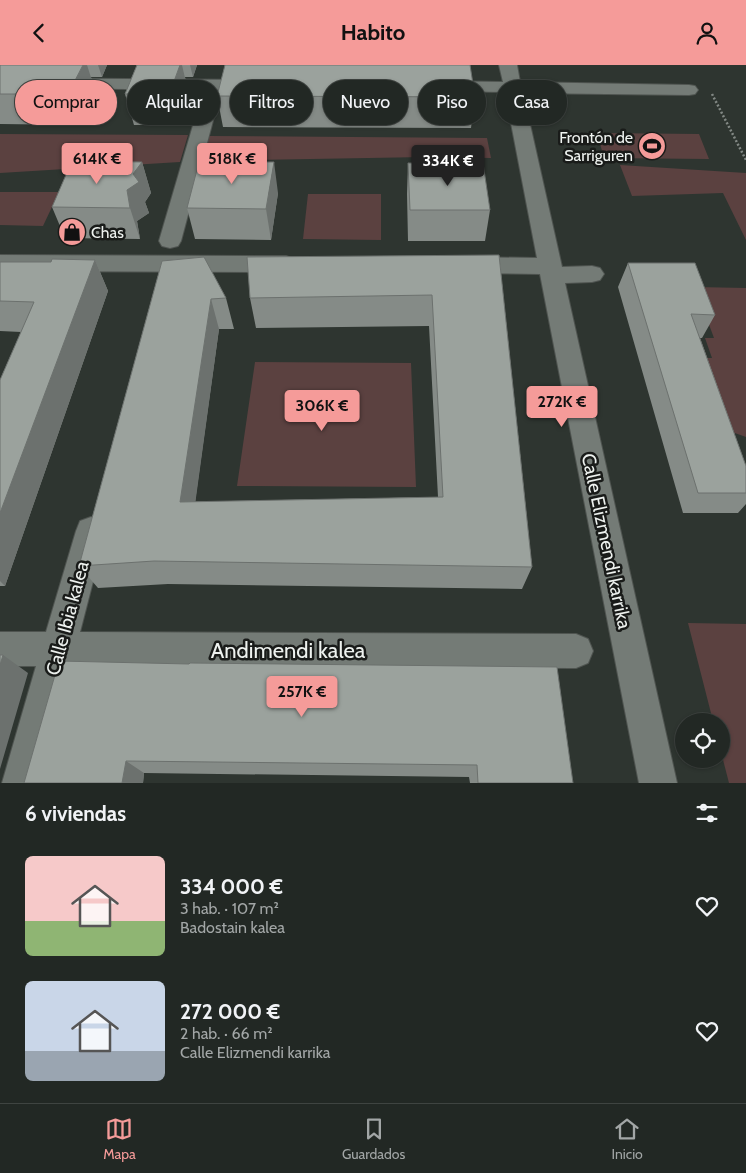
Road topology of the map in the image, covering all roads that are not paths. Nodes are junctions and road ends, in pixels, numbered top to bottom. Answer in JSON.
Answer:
{"nodes":[{"id":1,"x":510,"y":76,"type":"edge"},
{"id":2,"x":475,"y":80,"type":"edge"},
{"id":3,"x":0,"y":83,"type":"edge"},
{"id":4,"x":230,"y":85,"type":"edge"},
{"id":5,"x":689,"y":90,"type":"dead end"},
{"id":6,"x":202,"y":125,"type":"edge"},
{"id":7,"x":170,"y":241,"type":"dead end"},
{"id":8,"x":0,"y":263,"type":"edge"},
{"id":9,"x":304,"y":265,"type":"edge"},
{"id":10,"x":442,"y":265,"type":"edge"},
{"id":11,"x":551,"y":270,"type":"junction"},
{"id":12,"x":592,"y":274,"type":"dead end"},
{"id":13,"x":97,"y":507,"type":"edge"},
{"id":14,"x":0,"y":649,"type":"edge"},
{"id":15,"x":58,"y":649,"type":"junction"},
{"id":16,"x":576,"y":651,"type":"dead end"},
{"id":17,"x":21,"y":783,"type":"edge"},
{"id":18,"x":658,"y":783,"type":"edge"}],
"edges":[{"from":1,"to":2,"type":"street"},
{"from":1,"to":5,"type":"street"},
{"from":1,"to":11,"type":"street","name":"Calle Elizmendi karrika"},
{"from":3,"to":4,"type":"street"},
{"from":6,"to":7,"type":"street"},
{"from":8,"to":9,"type":"street"},
{"from":10,"to":11,"type":"street"},
{"from":11,"to":12,"type":"street"},
{"from":11,"to":18,"type":"street","name":"Calle Elizmendi karrika"},
{"from":13,"to":15,"type":"street","name":"Calle Ibia kalea"},
{"from":14,"to":15,"type":"street","name":"Andimendi kalea"},
{"from":15,"to":16,"type":"street","name":"Andimendi kalea"},
{"from":15,"to":17,"type":"street","name":"Calle Ibia kalea"}]}
